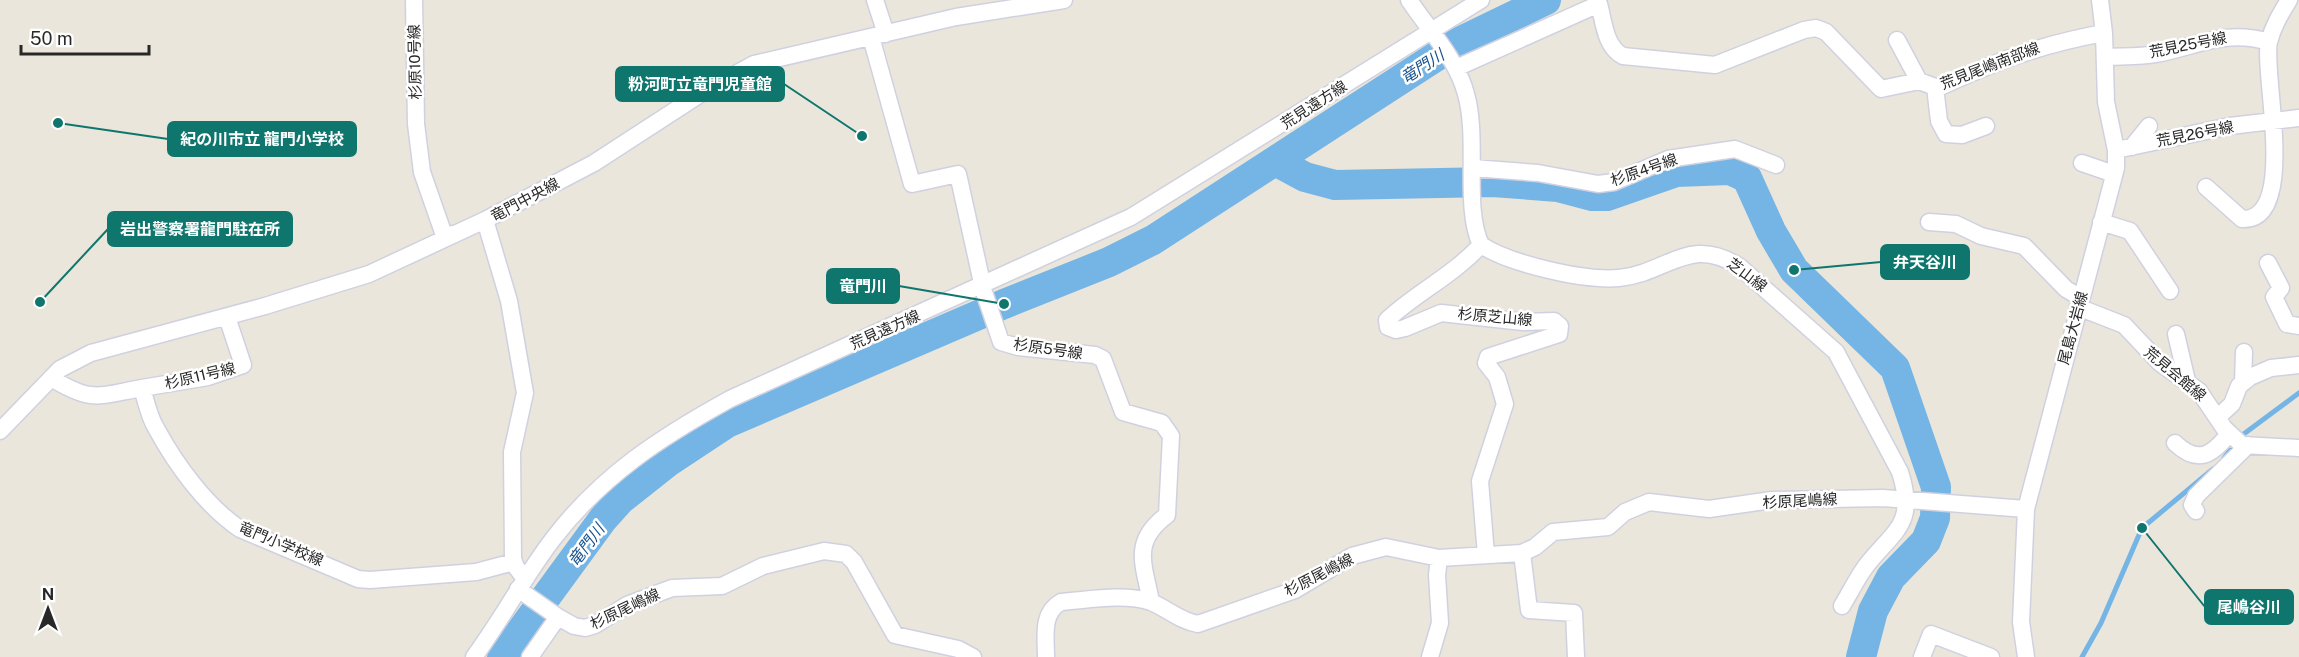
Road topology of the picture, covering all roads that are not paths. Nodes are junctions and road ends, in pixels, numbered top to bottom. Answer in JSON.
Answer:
{"nodes":[{"id":1,"x":414,"y":0,"type":"edge"},
{"id":2,"x":875,"y":0,"type":"edge"},
{"id":3,"x":1064,"y":0,"type":"edge"},
{"id":4,"x":1409,"y":0,"type":"edge"},
{"id":5,"x":1481,"y":0,"type":"edge"},
{"id":6,"x":2100,"y":0,"type":"edge"},
{"id":7,"x":2289,"y":0,"type":"edge"},
{"id":8,"x":1602,"y":2,"type":"edge"},
{"id":9,"x":2104,"y":33,"type":"junction"},
{"id":10,"x":879,"y":35,"type":"junction"},
{"id":11,"x":1433,"y":35,"type":"junction"},
{"id":12,"x":1898,"y":40,"type":"dead end"},
{"id":13,"x":2269,"y":42,"type":"junction"},
{"id":14,"x":2105,"y":57,"type":"junction"},
{"id":15,"x":1455,"y":67,"type":"junction"},
{"id":16,"x":1927,"y":84,"type":"junction"},
{"id":17,"x":2299,"y":118,"type":"edge"},
{"id":18,"x":2274,"y":119,"type":"junction"},
{"id":19,"x":1986,"y":126,"type":"dead end"},
{"id":20,"x":2149,"y":126,"type":"dead end"},
{"id":21,"x":2124,"y":148,"type":"junction"},
{"id":22,"x":2082,"y":163,"type":"dead end"},
{"id":23,"x":1776,"y":165,"type":"dead end"},
{"id":24,"x":1473,"y":169,"type":"junction"},
{"id":25,"x":2114,"y":174,"type":"junction"},
{"id":26,"x":2206,"y":187,"type":"dead end"},
{"id":27,"x":485,"y":220,"type":"junction"},
{"id":28,"x":1929,"y":222,"type":"dead end"},
{"id":29,"x":2101,"y":222,"type":"junction"},
{"id":30,"x":445,"y":238,"type":"junction"},
{"id":31,"x":1481,"y":246,"type":"junction"},
{"id":32,"x":2268,"y":263,"type":"dead end"},
{"id":33,"x":983,"y":289,"type":"junction"},
{"id":34,"x":2170,"y":291,"type":"dead end"},
{"id":35,"x":2080,"y":302,"type":"junction"},
{"id":36,"x":227,"y":317,"type":"junction"},
{"id":37,"x":2299,"y":326,"type":"edge"},
{"id":38,"x":2176,"y":334,"type":"dead end"},
{"id":39,"x":2244,"y":352,"type":"dead end"},
{"id":40,"x":2299,"y":365,"type":"edge"},
{"id":41,"x":51,"y":378,"type":"junction"},
{"id":42,"x":2187,"y":381,"type":"junction"},
{"id":43,"x":2243,"y":383,"type":"junction"},
{"id":44,"x":142,"y":388,"type":"junction"},
{"id":45,"x":2218,"y":417,"type":"junction"},
{"id":46,"x":0,"y":431,"type":"edge"},
{"id":47,"x":2238,"y":441,"type":"junction"},
{"id":48,"x":2175,"y":443,"type":"dead end"},
{"id":49,"x":2299,"y":448,"type":"edge"},
{"id":50,"x":1913,"y":500,"type":"junction"},
{"id":51,"x":2026,"y":509,"type":"junction"},
{"id":52,"x":2196,"y":511,"type":"dead end"},
{"id":53,"x":1522,"y":553,"type":"junction"},
{"id":54,"x":1486,"y":555,"type":"junction"},
{"id":55,"x":1439,"y":558,"type":"junction"},
{"id":56,"x":514,"y":562,"type":"junction"},
{"id":57,"x":522,"y":587,"type":"junction"},
{"id":58,"x":1151,"y":602,"type":"junction"},
{"id":59,"x":1842,"y":606,"type":"dead end"},
{"id":60,"x":557,"y":617,"type":"junction"},
{"id":61,"x":474,"y":657,"type":"edge"},
{"id":62,"x":530,"y":657,"type":"edge"},
{"id":63,"x":973,"y":657,"type":"edge"},
{"id":64,"x":1046,"y":657,"type":"edge"},
{"id":65,"x":1431,"y":657,"type":"edge"},
{"id":66,"x":1576,"y":657,"type":"edge"},
{"id":67,"x":1922,"y":657,"type":"edge"},
{"id":68,"x":1991,"y":657,"type":"edge"},
{"id":69,"x":2026,"y":657,"type":"edge"}],
"edges":[{"from":1,"to":30,"type":"street","name":"杉原10号線"},
{"from":2,"to":10,"type":"street"},
{"from":3,"to":10,"type":"street","name":"竜門中央線"},
{"from":4,"to":11,"type":"street"},
{"from":5,"to":11,"type":"street","name":"荒見遠方線"},
{"from":6,"to":9,"type":"street","name":"尾島大岩線"},
{"from":7,"to":13,"type":"street"},
{"from":8,"to":15,"type":"street","name":"荒見尾嶋南部線"},
{"from":8,"to":16,"type":"street","name":"荒見尾嶋南部線"},
{"from":9,"to":14,"type":"street","name":"尾島大岩線"},
{"from":9,"to":16,"type":"street","name":"荒見尾嶋南部線"},
{"from":10,"to":27,"type":"street","name":"竜門中央線"},
{"from":10,"to":33,"type":"street","name":"杉原5号線"},
{"from":11,"to":15,"type":"street"},
{"from":11,"to":33,"type":"street","name":"荒見遠方線"},
{"from":12,"to":16,"type":"street"},
{"from":13,"to":14,"type":"street","name":"荒見25号線"},
{"from":13,"to":18,"type":"street"},
{"from":14,"to":21,"type":"street","name":"尾島大岩線"},
{"from":15,"to":24,"type":"street"},
{"from":16,"to":19,"type":"street"},
{"from":17,"to":18,"type":"street","name":"荒見26号線"},
{"from":18,"to":21,"type":"street","name":"荒見26号線"},
{"from":18,"to":26,"type":"street"},
{"from":20,"to":21,"type":"street"},
{"from":21,"to":25,"type":"street","name":"尾島大岩線"},
{"from":22,"to":25,"type":"street"},
{"from":23,"to":24,"type":"street","name":"杉原4号線"},
{"from":24,"to":31,"type":"street"},
{"from":25,"to":29,"type":"street","name":"尾島大岩線"},
{"from":27,"to":30,"type":"street","name":"竜門中央線"},
{"from":27,"to":56,"type":"street"},
{"from":28,"to":35,"type":"street","name":"荒見会館線"},
{"from":29,"to":34,"type":"street"},
{"from":29,"to":35,"type":"street","name":"尾島大岩線"},
{"from":30,"to":36,"type":"street"},
{"from":31,"to":50,"type":"street","name":"芝山線"},
{"from":31,"to":54,"type":"street","name":"杉原芝山線"},
{"from":32,"to":37,"type":"street"},
{"from":33,"to":57,"type":"street","name":"荒見遠方線"},
{"from":33,"to":58,"type":"street","name":"杉原5号線"},
{"from":35,"to":42,"type":"street","name":"荒見会館線"},
{"from":35,"to":51,"type":"street","name":"尾島大岩線"},
{"from":36,"to":41,"type":"street"},
{"from":36,"to":44,"type":"street","name":"杉原11号線"},
{"from":38,"to":42,"type":"street"},
{"from":39,"to":43,"type":"street"},
{"from":40,"to":43,"type":"street"},
{"from":41,"to":44,"type":"street"},
{"from":41,"to":46,"type":"street"},
{"from":42,"to":45,"type":"street","name":"荒見会館線"},
{"from":43,"to":45,"type":"street"},
{"from":44,"to":56,"type":"street","name":"竜門小学校線"},
{"from":45,"to":47,"type":"street","name":"荒見会館線"},
{"from":47,"to":48,"type":"street"},
{"from":47,"to":49,"type":"street"},
{"from":47,"to":52,"type":"street"},
{"from":50,"to":51,"type":"street","name":"杉原尾嶋線"},
{"from":50,"to":53,"type":"street","name":"杉原尾嶋線"},
{"from":50,"to":59,"type":"street"},
{"from":51,"to":69,"type":"street","name":"尾島大岩線"},
{"from":53,"to":54,"type":"street","name":"杉原尾嶋線"},
{"from":53,"to":66,"type":"street"},
{"from":54,"to":55,"type":"street","name":"杉原尾嶋線"},
{"from":55,"to":58,"type":"street","name":"杉原尾嶋線"},
{"from":55,"to":65,"type":"street"},
{"from":56,"to":57,"type":"street","name":"杉原尾嶋線"},
{"from":57,"to":60,"type":"street","name":"杉原尾嶋線"},
{"from":57,"to":61,"type":"street","name":"荒見遠方線"},
{"from":58,"to":64,"type":"street","name":"杉原尾嶋線"},
{"from":60,"to":62,"type":"street"},
{"from":60,"to":63,"type":"street","name":"杉原尾嶋線"},
{"from":67,"to":68,"type":"street"}]}
